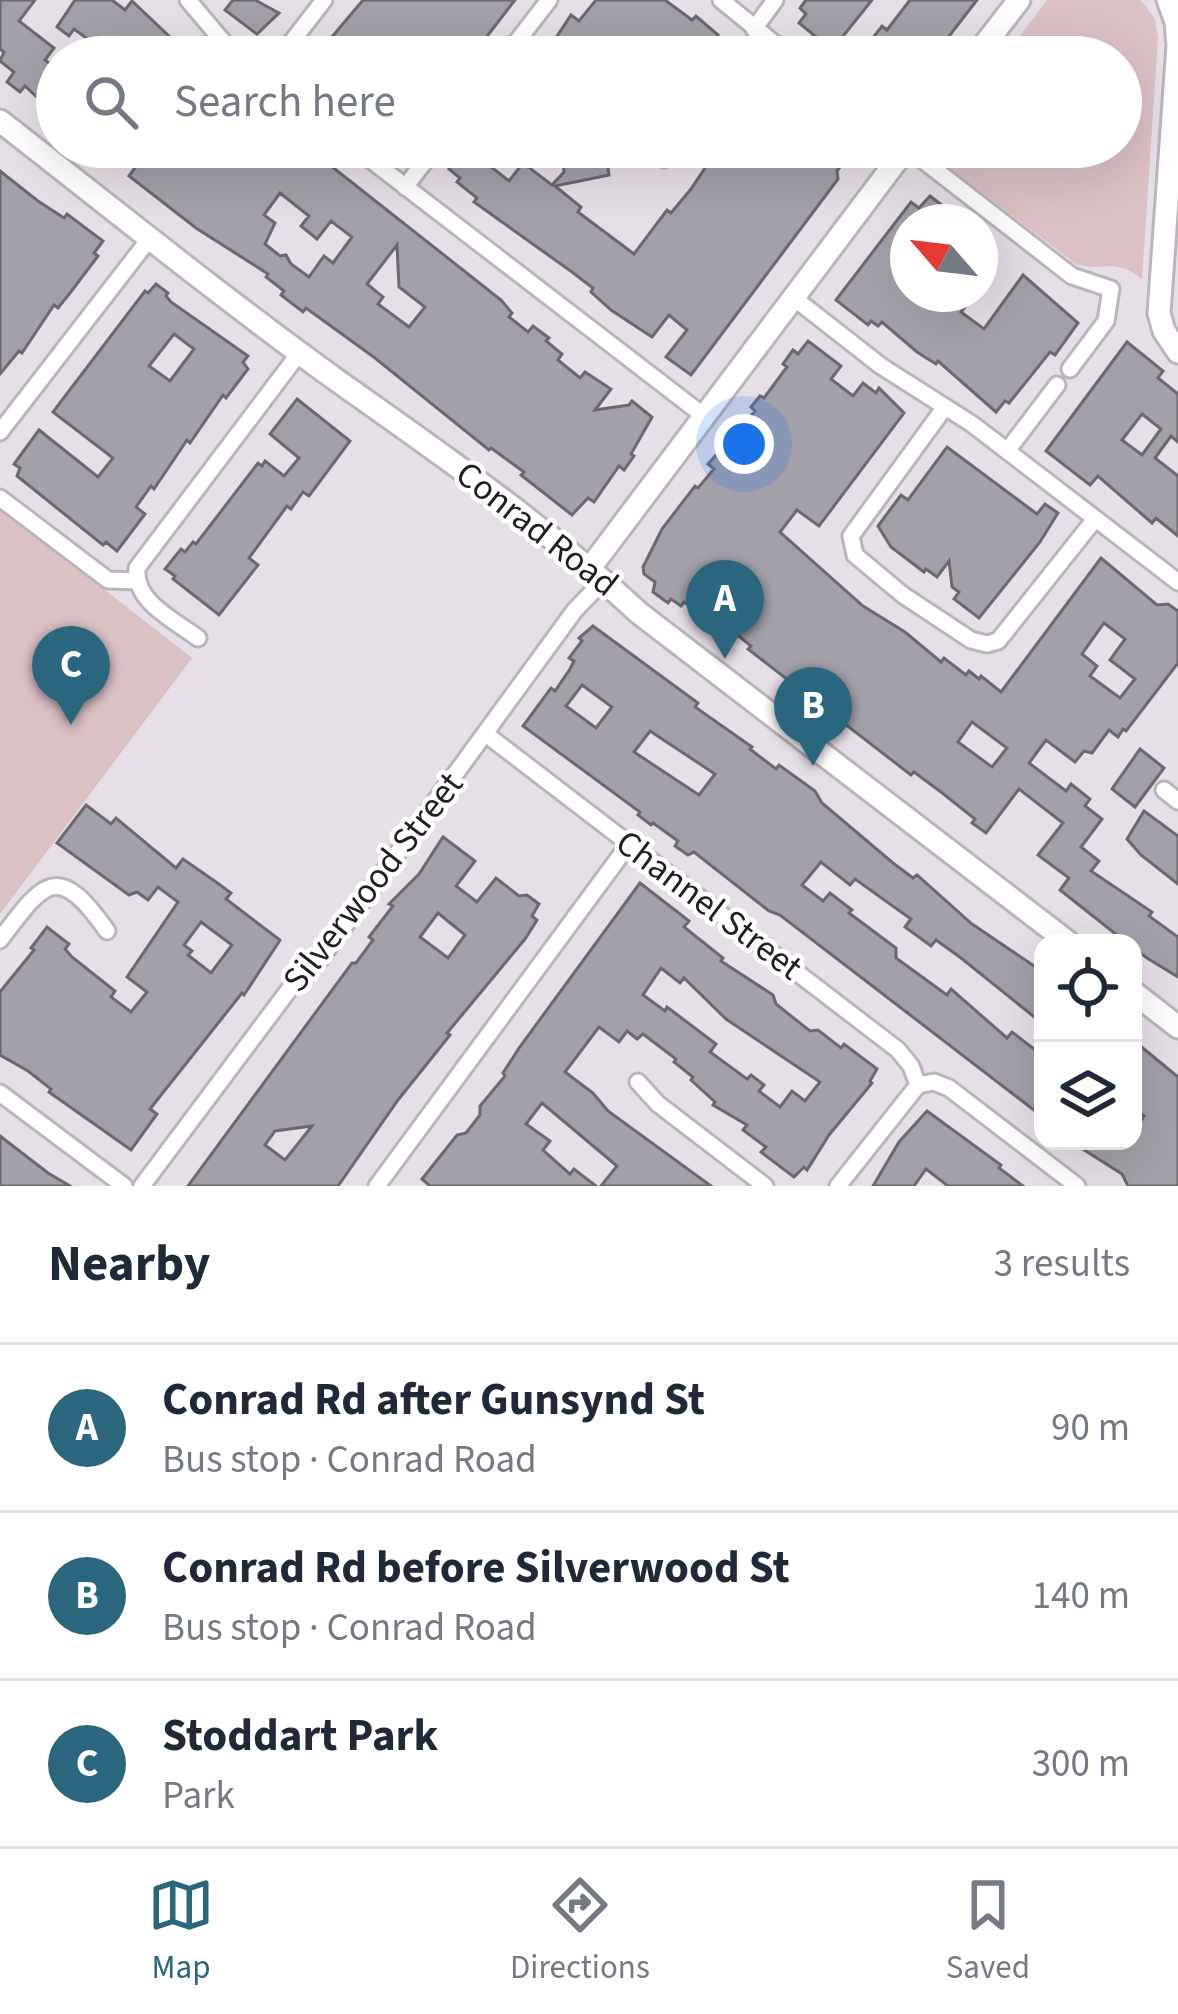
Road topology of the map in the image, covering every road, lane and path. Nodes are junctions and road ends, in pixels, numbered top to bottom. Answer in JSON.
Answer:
{"nodes":[{"id":1,"x":188,"y":0,"type":"edge"},
{"id":2,"x":324,"y":0,"type":"edge"},
{"id":3,"x":549,"y":0,"type":"edge"},
{"id":4,"x":721,"y":0,"type":"edge"},
{"id":5,"x":776,"y":0,"type":"edge"},
{"id":6,"x":1019,"y":0,"type":"edge"},
{"id":7,"x":1168,"y":0,"type":"edge"},
{"id":8,"x":757,"y":31,"type":"junction"},
{"id":9,"x":218,"y":36,"type":"edge"},
{"id":10,"x":296,"y":36,"type":"edge"},
{"id":11,"x":521,"y":36,"type":"edge"},
{"id":12,"x":754,"y":36,"type":"edge"},
{"id":13,"x":763,"y":36,"type":"edge"},
{"id":14,"x":992,"y":36,"type":"edge"},
{"id":15,"x":0,"y":122,"type":"edge"},
{"id":16,"x":1176,"y":129,"type":"edge"},
{"id":17,"x":36,"y":150,"type":"edge"},
{"id":18,"x":59,"y":168,"type":"edge"},
{"id":19,"x":381,"y":168,"type":"edge"},
{"id":20,"x":420,"y":168,"type":"edge"},
{"id":21,"x":890,"y":168,"type":"edge"},
{"id":22,"x":933,"y":168,"type":"edge"},
{"id":23,"x":405,"y":187,"type":"junction"},
{"id":24,"x":150,"y":238,"type":"junction"},
{"id":25,"x":794,"y":298,"type":"junction"},
{"id":26,"x":300,"y":352,"type":"junction"},
{"id":27,"x":1178,"y":352,"type":"edge"},
{"id":28,"x":1070,"y":369,"type":"dead end"},
{"id":29,"x":1057,"y":385,"type":"dead end"},
{"id":30,"x":945,"y":407,"type":"junction"},
{"id":31,"x":704,"y":416,"type":"junction"},
{"id":32,"x":0,"y":432,"type":"edge"},
{"id":33,"x":1007,"y":451,"type":"junction"},
{"id":34,"x":0,"y":498,"type":"edge"},
{"id":35,"x":1095,"y":519,"type":"junction"},
{"id":36,"x":597,"y":573,"type":"junction"},
{"id":37,"x":136,"y":581,"type":"junction"},
{"id":38,"x":1178,"y":583,"type":"edge"},
{"id":39,"x":198,"y":638,"type":"dead end"},
{"id":40,"x":487,"y":735,"type":"junction"},
{"id":41,"x":629,"y":844,"type":"junction"},
{"id":42,"x":107,"y":931,"type":"dead end"},
{"id":43,"x":1057,"y":934,"type":"edge"},
{"id":44,"x":0,"y":940,"type":"edge"},
{"id":45,"x":1142,"y":999,"type":"edge"},
{"id":46,"x":1178,"y":1027,"type":"edge"},
{"id":47,"x":638,"y":1082,"type":"dead end"},
{"id":48,"x":918,"y":1085,"type":"junction"},
{"id":49,"x":0,"y":1093,"type":"edge"},
{"id":50,"x":124,"y":1186,"type":"edge"},
{"id":51,"x":142,"y":1186,"type":"edge"},
{"id":52,"x":377,"y":1186,"type":"edge"},
{"id":53,"x":766,"y":1186,"type":"edge"},
{"id":54,"x":838,"y":1186,"type":"edge"},
{"id":55,"x":1077,"y":1186,"type":"edge"}],
"edges":[{"from":1,"to":9,"type":"street"},
{"from":2,"to":10,"type":"street"},
{"from":3,"to":11,"type":"street"},
{"from":4,"to":8,"type":"street"},
{"from":5,"to":8,"type":"street"},
{"from":6,"to":14,"type":"street"},
{"from":7,"to":16,"type":"street"},
{"from":8,"to":12,"type":"street"},
{"from":8,"to":13,"type":"street"},
{"from":15,"to":17,"type":"street","name":"Conrad Road"},
{"from":16,"to":27,"type":"street"},
{"from":18,"to":24,"type":"street","name":"Conrad Road"},
{"from":19,"to":23,"type":"street"},
{"from":20,"to":23,"type":"street"},
{"from":21,"to":25,"type":"street"},
{"from":22,"to":28,"type":"street"},
{"from":23,"to":31,"type":"street"},
{"from":24,"to":26,"type":"street","name":"Conrad Road"},
{"from":24,"to":32,"type":"street"},
{"from":25,"to":30,"type":"street"},
{"from":25,"to":31,"type":"street"},
{"from":26,"to":36,"type":"street","name":"Conrad Road"},
{"from":26,"to":37,"type":"street"},
{"from":29,"to":33,"type":"street"},
{"from":30,"to":33,"type":"street"},
{"from":30,"to":35,"type":"street"},
{"from":31,"to":36,"type":"street"},
{"from":33,"to":35,"type":"street"},
{"from":34,"to":37,"type":"street"},
{"from":35,"to":38,"type":"street"},
{"from":36,"to":40,"type":"street","name":"Silverwood Street"},
{"from":36,"to":43,"type":"street","name":"Conrad Road"},
{"from":37,"to":39,"type":"street"},
{"from":40,"to":41,"type":"street","name":"Channel Street"},
{"from":40,"to":51,"type":"street","name":"Silverwood Street"},
{"from":41,"to":48,"type":"street","name":"Channel Street"},
{"from":41,"to":52,"type":"street"},
{"from":42,"to":44,"type":"street"},
{"from":45,"to":46,"type":"street"},
{"from":47,"to":53,"type":"street"},
{"from":48,"to":54,"type":"street"},
{"from":48,"to":55,"type":"street"},
{"from":49,"to":50,"type":"street"}]}
